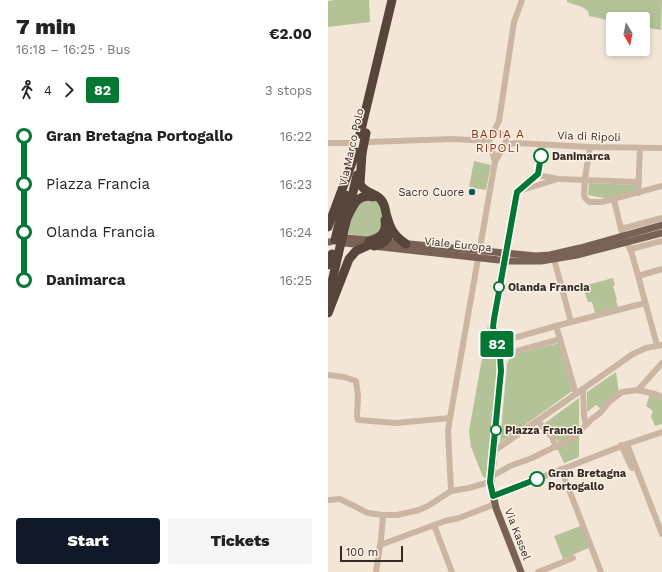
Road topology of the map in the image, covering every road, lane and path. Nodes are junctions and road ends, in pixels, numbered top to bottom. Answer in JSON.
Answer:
{"nodes":[{"id":1,"x":392,"y":0,"type":"edge"},
{"id":2,"x":397,"y":0,"type":"edge"},
{"id":3,"x":522,"y":0,"type":"edge"},
{"id":4,"x":499,"y":121,"type":"junction"},
{"id":5,"x":504,"y":136,"type":"junction"},
{"id":6,"x":365,"y":137,"type":"junction"},
{"id":7,"x":491,"y":138,"type":"junction"},
{"id":8,"x":328,"y":143,"type":"edge"},
{"id":9,"x":352,"y":143,"type":"dead end"},
{"id":10,"x":516,"y":143,"type":"junction"},
{"id":11,"x":542,"y":145,"type":"junction"},
{"id":12,"x":492,"y":147,"type":"junction"},
{"id":13,"x":503,"y":147,"type":"junction"},
{"id":14,"x":590,"y":147,"type":"junction"},
{"id":15,"x":640,"y":148,"type":"junction"},
{"id":16,"x":662,"y":148,"type":"edge"},
{"id":17,"x":359,"y":152,"type":"junction"},
{"id":18,"x":495,"y":162,"type":"junction"},
{"id":19,"x":537,"y":175,"type":"junction"},
{"id":20,"x":559,"y":179,"type":"junction"},
{"id":21,"x":584,"y":181,"type":"junction"},
{"id":22,"x":639,"y":182,"type":"junction"},
{"id":23,"x":662,"y":186,"type":"edge"},
{"id":24,"x":517,"y":191,"type":"junction"},
{"id":25,"x":638,"y":193,"type":"junction"},
{"id":26,"x":614,"y":200,"type":"junction"},
{"id":27,"x":662,"y":218,"type":"edge"},
{"id":28,"x":343,"y":219,"type":"junction"},
{"id":29,"x":662,"y":225,"type":"edge"},
{"id":30,"x":328,"y":227,"type":"edge"},
{"id":31,"x":390,"y":229,"type":"junction"},
{"id":32,"x":662,"y":233,"type":"edge"},
{"id":33,"x":626,"y":239,"type":"junction"},
{"id":34,"x":345,"y":241,"type":"dead end"},
{"id":35,"x":662,"y":241,"type":"edge"},
{"id":36,"x":384,"y":242,"type":"junction"},
{"id":37,"x":370,"y":244,"type":"junction"},
{"id":38,"x":406,"y":244,"type":"junction"},
{"id":39,"x":479,"y":254,"type":"junction"},
{"id":40,"x":335,"y":255,"type":"junction"},
{"id":41,"x":505,"y":257,"type":"junction"},
{"id":42,"x":554,"y":259,"type":"junction"},
{"id":43,"x":328,"y":265,"type":"edge"},
{"id":44,"x":662,"y":269,"type":"edge"},
{"id":45,"x":328,"y":273,"type":"edge"},
{"id":46,"x":638,"y":276,"type":"junction"},
{"id":47,"x":328,"y":300,"type":"edge"},
{"id":48,"x":645,"y":302,"type":"junction"},
{"id":49,"x":328,"y":312,"type":"edge"},
{"id":50,"x":571,"y":322,"type":"junction"},
{"id":51,"x":556,"y":326,"type":"junction"},
{"id":52,"x":560,"y":338,"type":"junction"},
{"id":53,"x":496,"y":343,"type":"junction"},
{"id":54,"x":660,"y":345,"type":"edge"},
{"id":55,"x":500,"y":356,"type":"junction"},
{"id":56,"x":662,"y":363,"type":"edge"},
{"id":57,"x":328,"y":376,"type":"edge"},
{"id":58,"x":583,"y":390,"type":"junction"},
{"id":59,"x":638,"y":390,"type":"junction"},
{"id":60,"x":576,"y":394,"type":"junction"},
{"id":61,"x":662,"y":397,"type":"edge"},
{"id":62,"x":450,"y":418,"type":"junction"},
{"id":63,"x":538,"y":421,"type":"junction"},
{"id":64,"x":586,"y":425,"type":"junction"},
{"id":65,"x":662,"y":432,"type":"edge"},
{"id":66,"x":624,"y":444,"type":"junction"},
{"id":67,"x":556,"y":447,"type":"junction"},
{"id":68,"x":494,"y":451,"type":"junction"},
{"id":69,"x":561,"y":469,"type":"junction"},
{"id":70,"x":491,"y":480,"type":"junction"},
{"id":71,"x":451,"y":491,"type":"junction"},
{"id":72,"x":493,"y":496,"type":"junction"},
{"id":73,"x":328,"y":500,"type":"edge"},
{"id":74,"x":495,"y":504,"type":"junction"},
{"id":75,"x":382,"y":515,"type":"junction"},
{"id":76,"x":434,"y":525,"type":"junction"},
{"id":77,"x":662,"y":534,"type":"edge"},
{"id":78,"x":380,"y":545,"type":"junction"},
{"id":79,"x":573,"y":558,"type":"dead end"},
{"id":80,"x":376,"y":572,"type":"edge"},
{"id":81,"x":452,"y":572,"type":"edge"},
{"id":82,"x":521,"y":572,"type":"edge"},
{"id":83,"x":538,"y":572,"type":"edge"},
{"id":84,"x":601,"y":572,"type":"edge"}],
"edges":[{"from":1,"to":6,"type":"highway","name":"Via Marco Polo"},
{"from":2,"to":6,"type":"highway","name":"Via Marco Polo"},
{"from":3,"to":4,"type":"street"},
{"from":4,"to":5,"type":"street"},
{"from":4,"to":7,"type":"street"},
{"from":5,"to":7,"type":"street"},
{"from":5,"to":10,"type":"street","name":"Via di Ripoli"},
{"from":5,"to":13,"type":"street"},
{"from":6,"to":7,"type":"street"},
{"from":6,"to":17,"type":"highway","name":"Via Marco Polo"},
{"from":7,"to":12,"type":"street"},
{"from":8,"to":9,"type":"street"},
{"from":10,"to":11,"type":"street","name":"Via di Ripoli"},
{"from":10,"to":13,"type":"street","name":"Via di Ripoli"},
{"from":11,"to":14,"type":"street","name":"Via di Ripoli"},
{"from":11,"to":19,"type":"street"},
{"from":12,"to":13,"type":"street"},
{"from":12,"to":18,"type":"street"},
{"from":13,"to":18,"type":"street"},
{"from":14,"to":15,"type":"street","name":"Via di Ripoli"},
{"from":14,"to":21,"type":"street"},
{"from":15,"to":16,"type":"street","name":"Via di Ripoli"},
{"from":15,"to":22,"type":"street"},
{"from":17,"to":28,"type":"highway","name":"Via Marco Polo"},
{"from":17,"to":30,"type":"highway"},
{"from":17,"to":31,"type":"highway"},
{"from":18,"to":39,"type":"street"},
{"from":19,"to":20,"type":"street"},
{"from":19,"to":24,"type":"street"},
{"from":20,"to":21,"type":"street"},
{"from":20,"to":24,"type":"street"},
{"from":21,"to":22,"type":"street"},
{"from":21,"to":26,"type":"street"},
{"from":22,"to":25,"type":"street"},
{"from":23,"to":25,"type":"street"},
{"from":24,"to":41,"type":"street"},
{"from":25,"to":26,"type":"street"},
{"from":26,"to":33,"type":"street"},
{"from":27,"to":33,"type":"street","name":"Viale Europa"},
{"from":28,"to":37,"type":"highway"},
{"from":28,"to":40,"type":"highway","name":"Via Marco Polo","bridge":true},
{"from":29,"to":33,"type":"main road","name":"Viale Europa"},
{"from":31,"to":36,"type":"highway"},
{"from":31,"to":38,"type":"highway"},
{"from":32,"to":33,"type":"main road","name":"Viale Europa"},
{"from":33,"to":35,"type":"street","name":"Viale Europa"},
{"from":33,"to":41,"type":"main road","name":"Viale Europa"},
{"from":33,"to":42,"type":"main road","name":"Viale Europa"},
{"from":33,"to":46,"type":"street"},
{"from":34,"to":37,"type":"main road","name":"Viale Europa"},
{"from":36,"to":37,"type":"highway"},
{"from":36,"to":38,"type":"main road","name":"Viale Europa"},
{"from":37,"to":39,"type":"main road","name":"Viale Europa"},
{"from":37,"to":49,"type":"highway"},
{"from":38,"to":39,"type":"main road","name":"Viale Europa"},
{"from":39,"to":41,"type":"main road","name":"Viale Europa"},
{"from":39,"to":62,"type":"street"},
{"from":40,"to":43,"type":"highway"},
{"from":40,"to":45,"type":"highway","name":"Via Marco Polo"},
{"from":40,"to":47,"type":"highway","name":"Via Marco Polo"},
{"from":41,"to":42,"type":"main road","name":"Viale Europa"},
{"from":41,"to":53,"type":"main road"},
{"from":42,"to":50,"type":"street"},
{"from":44,"to":46,"type":"street"},
{"from":46,"to":48,"type":"street"},
{"from":48,"to":50,"type":"street"},
{"from":48,"to":54,"type":"street"},
{"from":50,"to":51,"type":"street"},
{"from":51,"to":52,"type":"street"},
{"from":51,"to":53,"type":"street"},
{"from":52,"to":55,"type":"street"},
{"from":52,"to":60,"type":"street"},
{"from":53,"to":55,"type":"main road"},
{"from":54,"to":58,"type":"street"},
{"from":55,"to":68,"type":"main road"},
{"from":56,"to":59,"type":"street"},
{"from":57,"to":62,"type":"street"},
{"from":58,"to":60,"type":"street"},
{"from":58,"to":64,"type":"street"},
{"from":59,"to":61,"type":"street"},
{"from":59,"to":64,"type":"street"},
{"from":60,"to":63,"type":"street"},
{"from":62,"to":71,"type":"street"},
{"from":63,"to":67,"type":"street"},
{"from":63,"to":68,"type":"street"},
{"from":64,"to":67,"type":"street"},
{"from":65,"to":66,"type":"street"},
{"from":66,"to":69,"type":"street"},
{"from":66,"to":77,"type":"street"},
{"from":67,"to":70,"type":"street"},
{"from":68,"to":70,"type":"main road","name":"Via Kassel"},
{"from":69,"to":72,"type":"street"},
{"from":69,"to":84,"type":"street"},
{"from":70,"to":71,"type":"street"},
{"from":70,"to":72,"type":"main road","name":"Via Kassel"},
{"from":71,"to":75,"type":"street"},
{"from":72,"to":74,"type":"main road","name":"Via Kassel"},
{"from":73,"to":75,"type":"street"},
{"from":74,"to":76,"type":"street"},
{"from":74,"to":82,"type":"main road","name":"Via Kassel"},
{"from":75,"to":78,"type":"street"},
{"from":76,"to":78,"type":"street"},
{"from":76,"to":81,"type":"street"},
{"from":78,"to":80,"type":"street"},
{"from":79,"to":83,"type":"street","name":"Via Kassel"}]}
